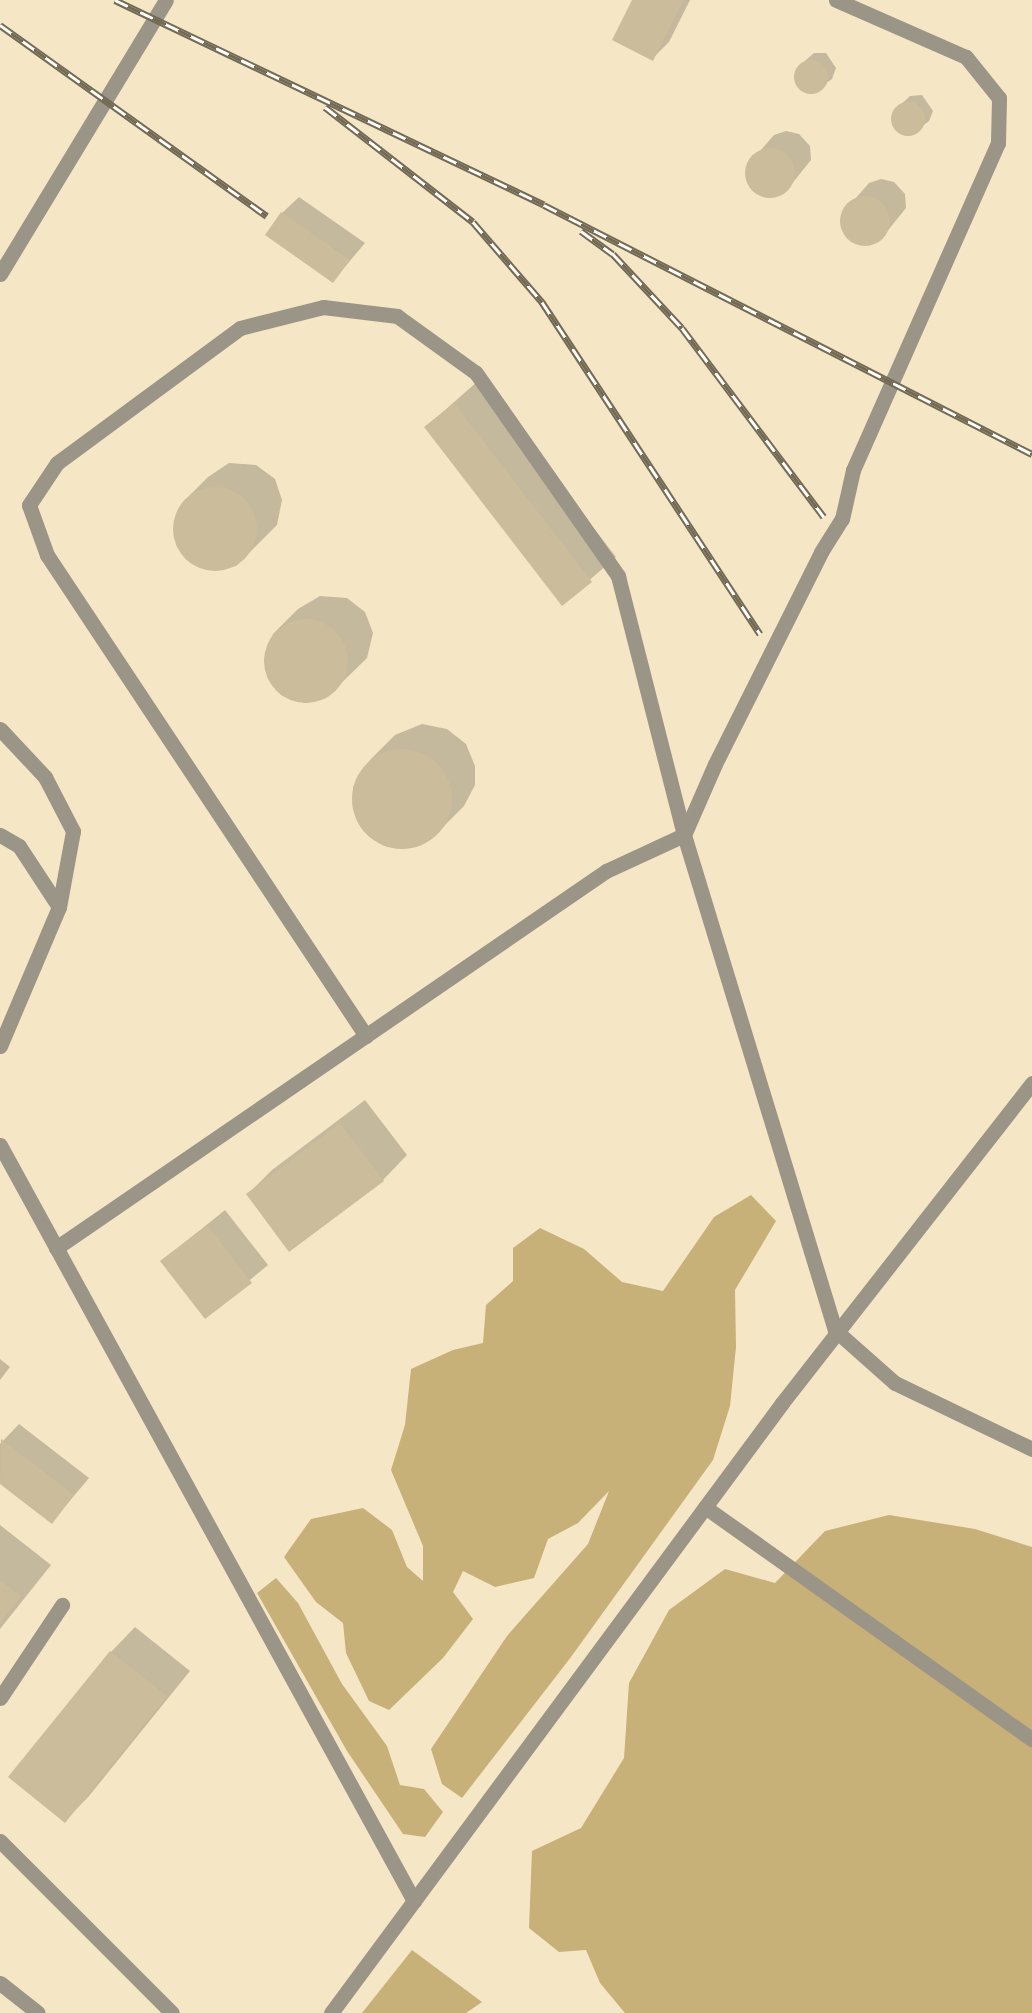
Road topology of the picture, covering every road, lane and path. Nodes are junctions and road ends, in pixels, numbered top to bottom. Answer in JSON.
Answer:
{"nodes":[{"id":1,"x":166,"y":0,"type":"edge"},
{"id":2,"x":836,"y":0,"type":"edge"},
{"id":3,"x":0,"y":274,"type":"edge"},
{"id":4,"x":0,"y":729,"type":"edge"},
{"id":5,"x":684,"y":835,"type":"junction"},
{"id":6,"x":0,"y":836,"type":"edge"},
{"id":7,"x":59,"y":907,"type":"junction"},
{"id":8,"x":366,"y":1036,"type":"junction"},
{"id":9,"x":0,"y":1046,"type":"edge"},
{"id":10,"x":1032,"y":1083,"type":"edge"},
{"id":11,"x":0,"y":1145,"type":"edge"},
{"id":12,"x":56,"y":1248,"type":"junction"},
{"id":13,"x":836,"y":1330,"type":"junction"},
{"id":14,"x":1032,"y":1449,"type":"edge"},
{"id":15,"x":705,"y":1506,"type":"junction"},
{"id":16,"x":62,"y":1605,"type":"dead end"},
{"id":17,"x":0,"y":1698,"type":"edge"},
{"id":18,"x":1032,"y":1739,"type":"edge"},
{"id":19,"x":0,"y":1841,"type":"edge"},
{"id":20,"x":414,"y":1900,"type":"junction"},
{"id":21,"x":0,"y":1983,"type":"edge"},
{"id":22,"x":38,"y":2013,"type":"edge"},
{"id":23,"x":172,"y":2013,"type":"edge"},
{"id":24,"x":331,"y":2013,"type":"edge"}],
"edges":[{"from":1,"to":3,"type":"street"},
{"from":2,"to":5,"type":"street"},
{"from":4,"to":7,"type":"street"},
{"from":5,"to":8,"type":"street"},
{"from":5,"to":8,"type":"street"},
{"from":5,"to":13,"type":"street"},
{"from":6,"to":7,"type":"street"},
{"from":7,"to":9,"type":"street"},
{"from":8,"to":12,"type":"street"},
{"from":10,"to":13,"type":"street"},
{"from":11,"to":12,"type":"street"},
{"from":12,"to":20,"type":"street"},
{"from":13,"to":14,"type":"street"},
{"from":13,"to":15,"type":"street"},
{"from":15,"to":18,"type":"street"},
{"from":15,"to":20,"type":"street"},
{"from":16,"to":17,"type":"street"},
{"from":19,"to":23,"type":"street"},
{"from":20,"to":24,"type":"street"},
{"from":21,"to":22,"type":"street"}]}
